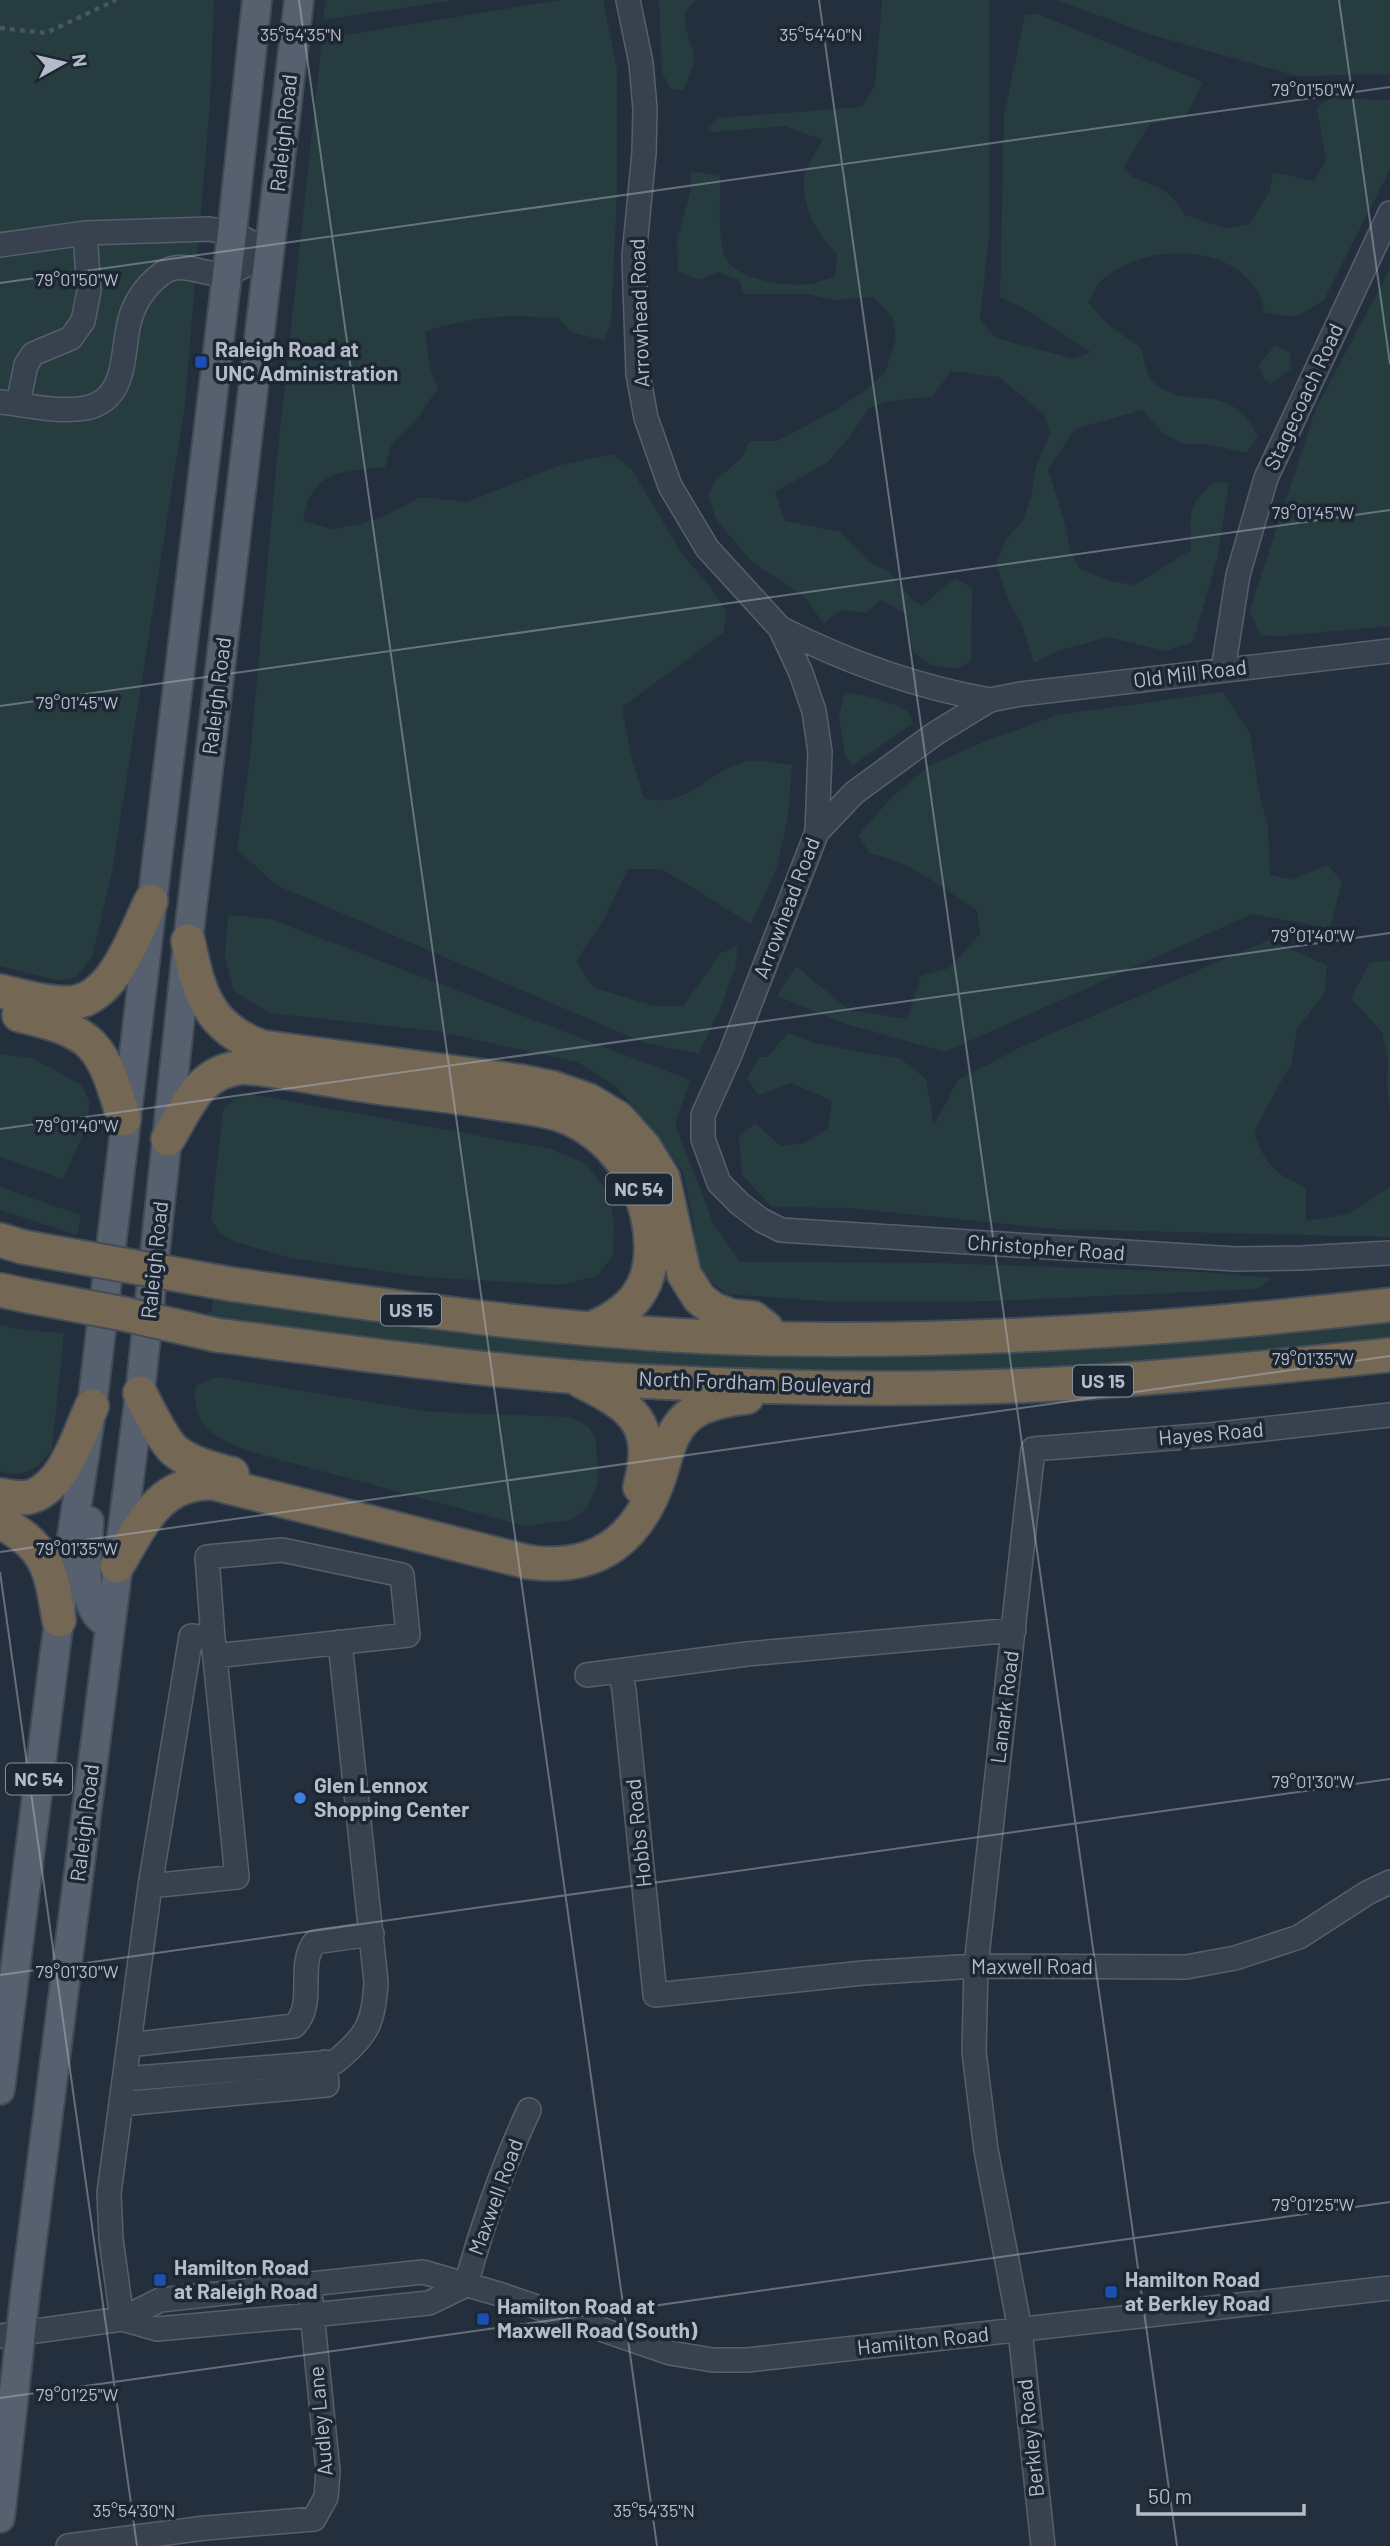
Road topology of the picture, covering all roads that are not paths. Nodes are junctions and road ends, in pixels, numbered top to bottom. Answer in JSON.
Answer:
{"nodes":[{"id":1,"x":257,"y":0,"type":"edge"},
{"id":2,"x":299,"y":0,"type":"edge"},
{"id":3,"x":628,"y":0,"type":"edge"},
{"id":4,"x":1390,"y":213,"type":"edge"},
{"id":5,"x":85,"y":233,"type":"junction"},
{"id":6,"x":232,"y":233,"type":"junction"},
{"id":7,"x":0,"y":245,"type":"edge"},
{"id":8,"x":271,"y":251,"type":"junction"},
{"id":9,"x":226,"y":273,"type":"junction"},
{"id":10,"x":9,"y":403,"type":"edge"},
{"id":11,"x":780,"y":628,"type":"junction"},
{"id":12,"x":1390,"y":651,"type":"edge"},
{"id":13,"x":1223,"y":670,"type":"junction"},
{"id":14,"x":990,"y":700,"type":"junction"},
{"id":15,"x":817,"y":832,"type":"junction"},
{"id":16,"x":151,"y":901,"type":"junction"},
{"id":17,"x":188,"y":941,"type":"junction"},
{"id":18,"x":0,"y":990,"type":"edge"},
{"id":19,"x":0,"y":1010,"type":"edge"},
{"id":20,"x":124,"y":1119,"type":"junction"},
{"id":21,"x":168,"y":1139,"type":"junction"},
{"id":22,"x":719,"y":1183,"type":"joint"},
{"id":23,"x":12,"y":1243,"type":"edge"},
{"id":24,"x":1390,"y":1253,"type":"edge"},
{"id":25,"x":14,"y":1293,"type":"edge"},
{"id":26,"x":1390,"y":1305,"type":"edge"},
{"id":27,"x":593,"y":1328,"type":"junction"},
{"id":28,"x":783,"y":1339,"type":"junction"},
{"id":29,"x":1390,"y":1355,"type":"edge"},
{"id":30,"x":569,"y":1376,"type":"junction"},
{"id":31,"x":815,"y":1387,"type":"junction"},
{"id":32,"x":140,"y":1393,"type":"junction"},
{"id":33,"x":92,"y":1406,"type":"junction"},
{"id":34,"x":1390,"y":1415,"type":"edge"},
{"id":35,"x":1033,"y":1449,"type":"joint"},
{"id":36,"x":0,"y":1495,"type":"edge"},
{"id":37,"x":0,"y":1522,"type":"edge"},
{"id":38,"x":117,"y":1566,"type":"junction"},
{"id":39,"x":59,"y":1620,"type":"junction"},
{"id":40,"x":110,"y":1624,"type":"junction"},
{"id":41,"x":1014,"y":1630,"type":"junction"},
{"id":42,"x":340,"y":1642,"type":"junction"},
{"id":43,"x":214,"y":1647,"type":"junction"},
{"id":44,"x":620,"y":1672,"type":"junction"},
{"id":45,"x":587,"y":1675,"type":"dead end"},
{"id":46,"x":1390,"y":1881,"type":"edge"},
{"id":47,"x":150,"y":1886,"type":"junction"},
{"id":48,"x":372,"y":1934,"type":"junction"},
{"id":49,"x":976,"y":1966,"type":"junction"},
{"id":50,"x":655,"y":1995,"type":"joint"},
{"id":51,"x":129,"y":2045,"type":"junction"},
{"id":52,"x":325,"y":2062,"type":"junction"},
{"id":53,"x":124,"y":2079,"type":"junction"},
{"id":54,"x":0,"y":2090,"type":"edge"},
{"id":55,"x":121,"y":2104,"type":"junction"},
{"id":56,"x":529,"y":2110,"type":"dead end"},
{"id":57,"x":309,"y":2283,"type":"junction"},
{"id":58,"x":466,"y":2285,"type":"junction"},
{"id":59,"x":1390,"y":2288,"type":"edge"},
{"id":60,"x":312,"y":2315,"type":"junction"},
{"id":61,"x":122,"y":2319,"type":"junction"},
{"id":62,"x":1020,"y":2330,"type":"junction"},
{"id":63,"x":11,"y":2333,"type":"edge"},
{"id":64,"x":0,"y":2518,"type":"edge"},
{"id":65,"x":68,"y":2546,"type":"edge"},
{"id":66,"x":1043,"y":2546,"type":"edge"}],
"edges":[{"from":1,"to":6,"type":"main road","name":"Raleigh Road"},
{"from":2,"to":8,"type":"main road","name":"Raleigh Road"},
{"from":3,"to":11,"type":"street","name":"Arrowhead Road"},
{"from":4,"to":13,"type":"street","name":"Stagecoach Road"},
{"from":5,"to":6,"type":"street"},
{"from":5,"to":7,"type":"street"},
{"from":5,"to":10,"type":"street"},
{"from":6,"to":8,"type":"street"},
{"from":6,"to":9,"type":"main road","name":"Raleigh Road"},
{"from":8,"to":9,"type":"street"},
{"from":8,"to":17,"type":"main road","name":"Raleigh Road"},
{"from":9,"to":10,"type":"street"},
{"from":9,"to":16,"type":"main road","name":"Raleigh Road"},
{"from":11,"to":14,"type":"street","name":"Old Mill Road"},
{"from":11,"to":15,"type":"street","name":"Arrowhead Road"},
{"from":12,"to":13,"type":"street","name":"Old Mill Road"},
{"from":13,"to":14,"type":"street","name":"Old Mill Road"},
{"from":14,"to":15,"type":"street","name":"Old Mill Road"},
{"from":15,"to":22,"type":"street","name":"Arrowhead Road"},
{"from":16,"to":18,"type":"highway"},
{"from":16,"to":20,"type":"main road","name":"Raleigh Road"},
{"from":17,"to":21,"type":"main road","name":"Raleigh Road"},
{"from":17,"to":28,"type":"highway"},
{"from":19,"to":20,"type":"highway"},
{"from":20,"to":33,"type":"main road","name":"Raleigh Road"},
{"from":21,"to":27,"type":"highway","number":"NC 54"},
{"from":21,"to":32,"type":"main road","name":"Raleigh Road","number":"NC 54"},
{"from":22,"to":24,"type":"street","name":"Christopher Road"},
{"from":23,"to":27,"type":"highway","number":"US 15","bridge":true},
{"from":25,"to":30,"type":"highway","name":"North Fordham Boulevard","number":"US 15","bridge":true},
{"from":26,"to":28,"type":"highway","number":"US 15"},
{"from":27,"to":28,"type":"highway","number":"US 15"},
{"from":29,"to":31,"type":"highway","name":"North Fordham Boulevard","number":"US 15"},
{"from":30,"to":31,"type":"highway","name":"North Fordham Boulevard","number":"US 15"},
{"from":30,"to":32,"type":"highway"},
{"from":31,"to":38,"type":"highway"},
{"from":32,"to":38,"type":"main road","name":"Raleigh Road","number":"NC 54"},
{"from":33,"to":36,"type":"highway"},
{"from":33,"to":39,"type":"main road","name":"Raleigh Road"},
{"from":33,"to":40,"type":"main road"},
{"from":34,"to":35,"type":"street","name":"Hayes Road"},
{"from":35,"to":41,"type":"street","name":"Lanark Road"},
{"from":37,"to":39,"type":"highway","number":"NC 54"},
{"from":38,"to":40,"type":"main road","name":"Raleigh Road","number":"NC 54"},
{"from":39,"to":54,"type":"main road","name":"Raleigh Road","number":"NC 54"},
{"from":40,"to":63,"type":"main road","name":"Raleigh Road","number":"NC 54"},
{"from":41,"to":44,"type":"street"},
{"from":41,"to":49,"type":"street","name":"Lanark Road"},
{"from":42,"to":43,"type":"street"},
{"from":42,"to":43,"type":"street"},
{"from":42,"to":48,"type":"street"},
{"from":43,"to":47,"type":"street"},
{"from":43,"to":47,"type":"street"},
{"from":44,"to":45,"type":"street"},
{"from":44,"to":50,"type":"street","name":"Hobbs Road"},
{"from":46,"to":49,"type":"street","name":"Maxwell Road"},
{"from":47,"to":51,"type":"street"},
{"from":48,"to":51,"type":"street"},
{"from":48,"to":52,"type":"street"},
{"from":49,"to":50,"type":"street","name":"Maxwell Road"},
{"from":49,"to":62,"type":"street","name":"Lanark Road"},
{"from":51,"to":53,"type":"street"},
{"from":52,"to":53,"type":"street"},
{"from":52,"to":55,"type":"street"},
{"from":53,"to":55,"type":"street"},
{"from":55,"to":61,"type":"street"},
{"from":56,"to":58,"type":"street","name":"Maxwell Road"},
{"from":57,"to":58,"type":"street","name":"Hamilton Road"},
{"from":57,"to":60,"type":"street","name":"Audley Lane"},
{"from":57,"to":61,"type":"street","name":"Hamilton Road"},
{"from":58,"to":60,"type":"street","name":"Hamilton Road"},
{"from":58,"to":62,"type":"street","name":"Hamilton Road"},
{"from":59,"to":62,"type":"street","name":"Hamilton Road"},
{"from":60,"to":61,"type":"street","name":"Hamilton Road"},
{"from":60,"to":65,"type":"street","name":"Audley Lane"},
{"from":61,"to":63,"type":"street","name":"Hamilton Road"},
{"from":62,"to":66,"type":"street","name":"Berkley Road"},
{"from":63,"to":64,"type":"main road","name":"Raleigh Road","number":"NC 54"}]}
